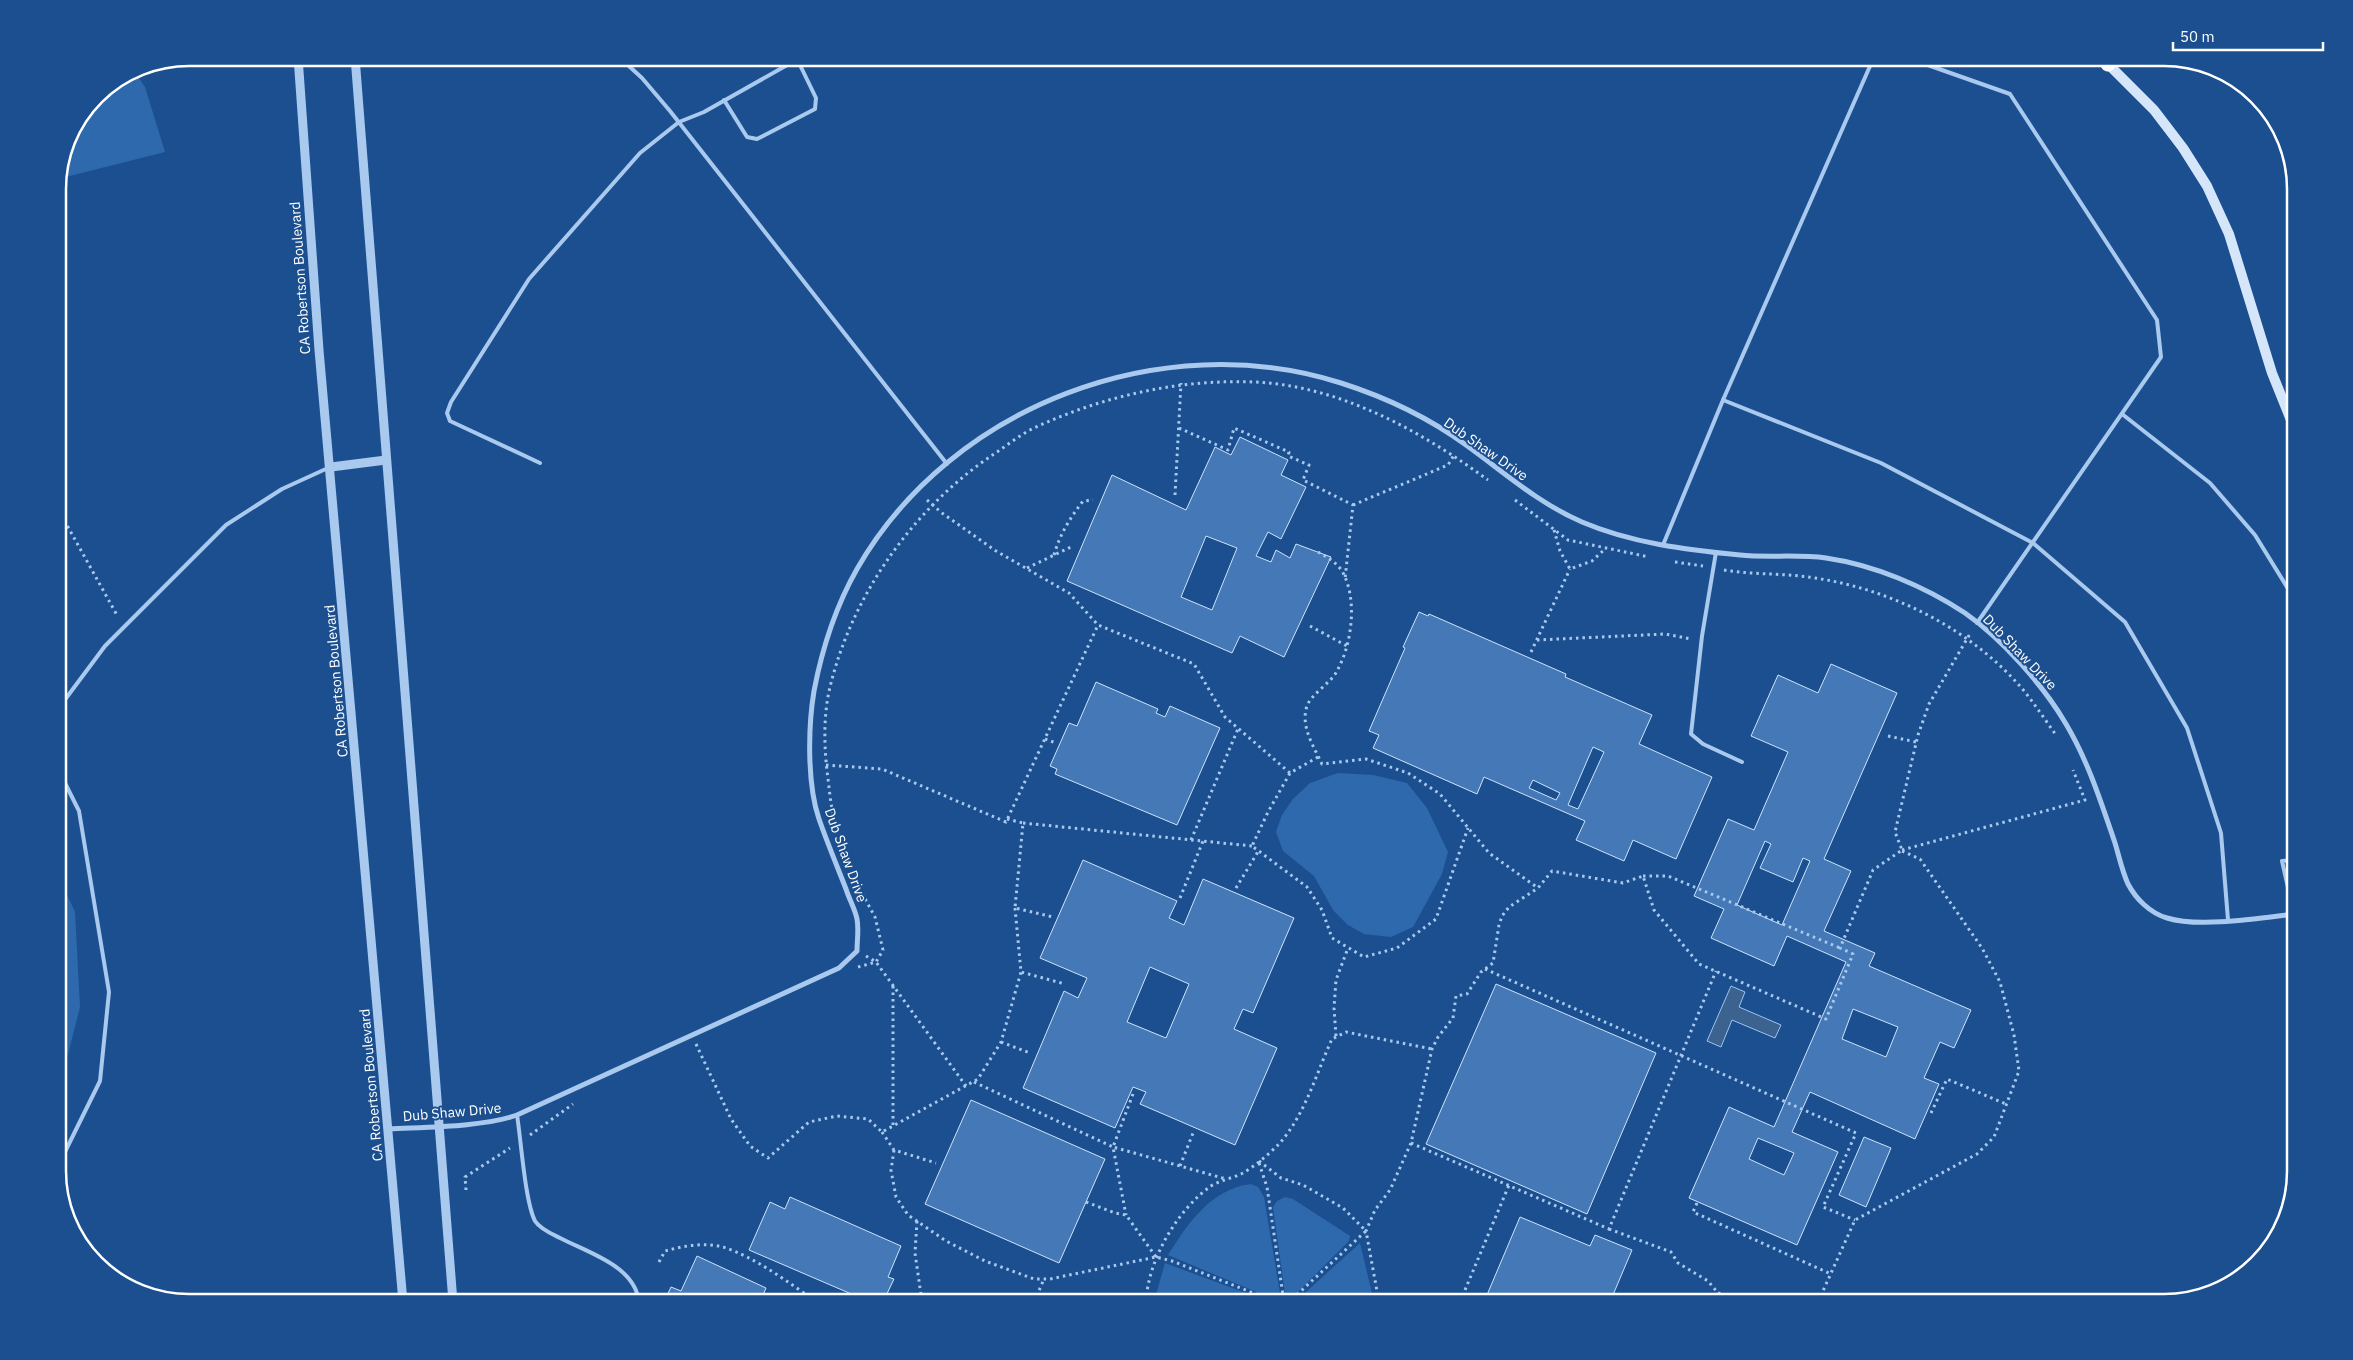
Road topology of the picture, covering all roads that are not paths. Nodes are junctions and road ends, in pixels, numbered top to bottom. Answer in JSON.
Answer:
{"nodes":[{"id":1,"x":299,"y":66,"type":"edge"},
{"id":2,"x":356,"y":66,"type":"edge"},
{"id":3,"x":628,"y":66,"type":"edge"},
{"id":4,"x":785,"y":66,"type":"edge"},
{"id":5,"x":801,"y":66,"type":"edge"},
{"id":6,"x":1870,"y":66,"type":"edge"},
{"id":7,"x":1929,"y":66,"type":"edge"},
{"id":8,"x":2108,"y":66,"type":"edge"},
{"id":9,"x":724,"y":100,"type":"junction"},
{"id":10,"x":679,"y":122,"type":"junction"},
{"id":11,"x":1723,"y":400,"type":"junction"},
{"id":12,"x":2286,"y":408,"type":"edge"},
{"id":13,"x":2122,"y":414,"type":"junction"},
{"id":14,"x":386,"y":460,"type":"junction"},
{"id":15,"x":540,"y":463,"type":"dead end"},
{"id":16,"x":947,"y":464,"type":"junction"},
{"id":17,"x":331,"y":467,"type":"junction"},
{"id":18,"x":2033,"y":543,"type":"junction"},
{"id":19,"x":1663,"y":545,"type":"junction"},
{"id":20,"x":1716,"y":552,"type":"junction"},
{"id":21,"x":2286,"y":586,"type":"edge"},
{"id":22,"x":1977,"y":623,"type":"junction"},
{"id":23,"x":67,"y":698,"type":"edge"},
{"id":24,"x":1742,"y":762,"type":"dead end"},
{"id":25,"x":67,"y":786,"type":"edge"},
{"id":26,"x":2287,"y":861,"type":"edge"},
{"id":27,"x":2287,"y":882,"type":"edge"},
{"id":28,"x":2287,"y":915,"type":"edge"},
{"id":29,"x":2228,"y":920,"type":"junction"},
{"id":30,"x":517,"y":1115,"type":"junction"},
{"id":31,"x":439,"y":1127,"type":"junction"},
{"id":32,"x":388,"y":1129,"type":"junction"},
{"id":33,"x":67,"y":1148,"type":"edge"},
{"id":34,"x":402,"y":1294,"type":"edge"},
{"id":35,"x":452,"y":1294,"type":"edge"},
{"id":36,"x":638,"y":1294,"type":"edge"}],
"edges":[{"from":1,"to":17,"type":"street","name":"CA Robertson Boulevard"},
{"from":2,"to":14,"type":"street"},
{"from":3,"to":10,"type":"lane"},
{"from":4,"to":9,"type":"lane"},
{"from":5,"to":9,"type":"lane"},
{"from":6,"to":11,"type":"lane"},
{"from":7,"to":13,"type":"lane"},
{"from":8,"to":12,"type":"main road"},
{"from":9,"to":10,"type":"lane"},
{"from":10,"to":15,"type":"lane"},
{"from":10,"to":16,"type":"lane"},
{"from":11,"to":18,"type":"lane"},
{"from":11,"to":19,"type":"lane"},
{"from":13,"to":18,"type":"lane"},
{"from":13,"to":21,"type":"lane"},
{"from":14,"to":17,"type":"street"},
{"from":14,"to":31,"type":"street"},
{"from":16,"to":19,"type":"street","name":"Dub Shaw Drive"},
{"from":16,"to":30,"type":"street","name":"Dub Shaw Drive"},
{"from":17,"to":23,"type":"lane"},
{"from":17,"to":32,"type":"street","name":"CA Robertson Boulevard"},
{"from":18,"to":22,"type":"lane"},
{"from":18,"to":29,"type":"lane"},
{"from":19,"to":20,"type":"street","name":"Dub Shaw Drive"},
{"from":20,"to":22,"type":"street","name":"Dub Shaw Drive"},
{"from":20,"to":24,"type":"lane"},
{"from":22,"to":29,"type":"street","name":"Dub Shaw Drive"},
{"from":25,"to":33,"type":"lane"},
{"from":26,"to":27,"type":"lane"},
{"from":28,"to":29,"type":"street","name":"Dub Shaw Drive"},
{"from":30,"to":31,"type":"street","name":"Dub Shaw Drive"},
{"from":30,"to":36,"type":"lane"},
{"from":31,"to":32,"type":"street","name":"Dub Shaw Drive"},
{"from":31,"to":35,"type":"street"},
{"from":32,"to":34,"type":"street","name":"CA Robertson Boulevard"}]}
